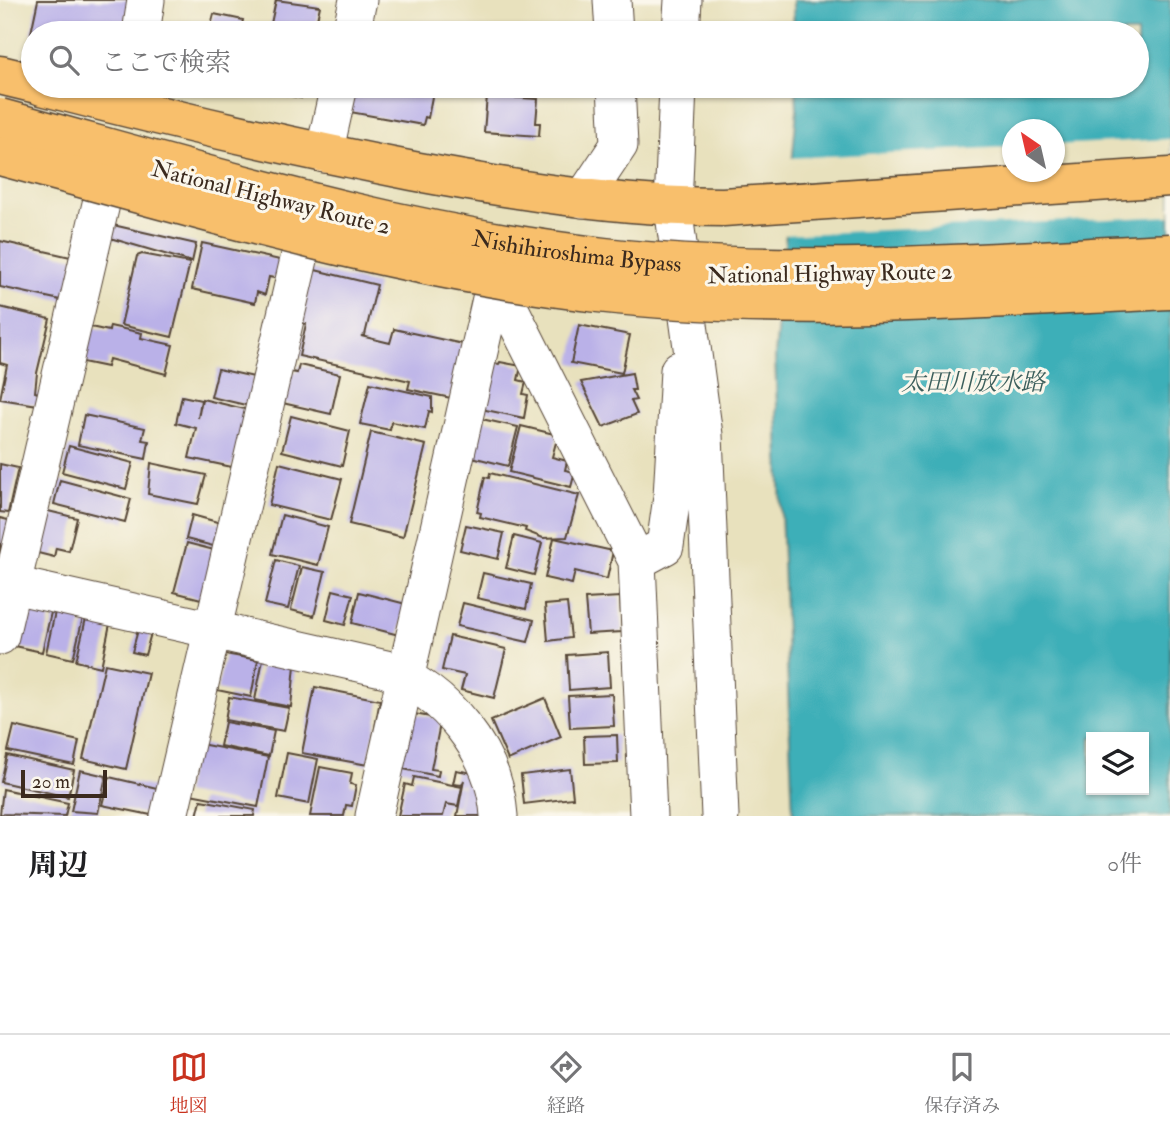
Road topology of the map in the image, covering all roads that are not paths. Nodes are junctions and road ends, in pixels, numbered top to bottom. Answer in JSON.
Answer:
{"nodes":[{"id":1,"x":146,"y":0,"type":"edge"},
{"id":2,"x":358,"y":0,"type":"edge"},
{"id":3,"x":612,"y":0,"type":"edge"},
{"id":4,"x":683,"y":0,"type":"edge"},
{"id":5,"x":143,"y":21,"type":"edge"},
{"id":6,"x":354,"y":21,"type":"edge"},
{"id":7,"x":613,"y":21,"type":"edge"},
{"id":8,"x":682,"y":21,"type":"edge"},
{"id":9,"x":0,"y":75,"type":"edge"},
{"id":10,"x":21,"y":80,"type":"edge"},
{"id":11,"x":132,"y":98,"type":"edge"},
{"id":12,"x":336,"y":98,"type":"edge"},
{"id":13,"x":617,"y":98,"type":"edge"},
{"id":14,"x":678,"y":98,"type":"edge"},
{"id":15,"x":0,"y":118,"type":"edge"},
{"id":16,"x":0,"y":149,"type":"edge"},
{"id":17,"x":324,"y":154,"type":"junction"},
{"id":18,"x":0,"y":156,"type":"edge"},
{"id":19,"x":113,"y":156,"type":"junction"},
{"id":20,"x":1170,"y":177,"type":"edge"},
{"id":21,"x":583,"y":199,"type":"junction"},
{"id":22,"x":673,"y":207,"type":"junction"},
{"id":23,"x":311,"y":208,"type":"junction"},
{"id":24,"x":501,"y":250,"type":"junction"},
{"id":25,"x":1170,"y":253,"type":"edge"},
{"id":26,"x":1170,"y":261,"type":"edge"},
{"id":27,"x":683,"y":274,"type":"junction"},
{"id":28,"x":1170,"y":290,"type":"edge"},
{"id":29,"x":688,"y":321,"type":"junction"},
{"id":30,"x":637,"y":561,"type":"junction"},
{"id":31,"x":6,"y":583,"type":"edge"},
{"id":32,"x":210,"y":629,"type":"junction"},
{"id":33,"x":0,"y":636,"type":"edge"},
{"id":34,"x":405,"y":676,"type":"junction"},
{"id":35,"x":169,"y":816,"type":"edge"},
{"id":36,"x":374,"y":816,"type":"edge"},
{"id":37,"x":499,"y":816,"type":"edge"},
{"id":38,"x":648,"y":816,"type":"edge"},
{"id":39,"x":720,"y":816,"type":"edge"}],
"edges":[{"from":1,"to":5,"type":"street"},
{"from":2,"to":6,"type":"street"},
{"from":3,"to":7,"type":"street"},
{"from":4,"to":8,"type":"street"},
{"from":9,"to":10,"type":"highway"},
{"from":11,"to":17,"type":"highway"},
{"from":12,"to":17,"type":"street"},
{"from":13,"to":21,"type":"street"},
{"from":14,"to":22,"type":"street"},
{"from":15,"to":25,"type":"highway","name":"Nishihiroshima Bypass","bridge":true},
{"from":16,"to":19,"type":"highway","name":"National Highway Route 2"},
{"from":17,"to":21,"type":"highway"},
{"from":18,"to":28,"type":"highway","name":"Nishihiroshima Bypass","bridge":true},
{"from":19,"to":23,"type":"highway","name":"National Highway Route 2"},
{"from":19,"to":31,"type":"street"},
{"from":20,"to":22,"type":"highway"},
{"from":21,"to":22,"type":"highway"},
{"from":22,"to":27,"type":"street"},
{"from":23,"to":24,"type":"highway","name":"National Highway Route 2"},
{"from":23,"to":32,"type":"street"},
{"from":24,"to":27,"type":"highway","name":"National Highway Route 2"},
{"from":24,"to":30,"type":"street"},
{"from":24,"to":34,"type":"street"},
{"from":26,"to":27,"type":"highway","name":"National Highway Route 2","bridge":true},
{"from":27,"to":29,"type":"street"},
{"from":29,"to":30,"type":"street"},
{"from":29,"to":39,"type":"street"},
{"from":30,"to":38,"type":"street"},
{"from":31,"to":32,"type":"street"},
{"from":31,"to":33,"type":"street"},
{"from":32,"to":34,"type":"street"},
{"from":32,"to":35,"type":"street"},
{"from":34,"to":36,"type":"street"},
{"from":34,"to":37,"type":"street"}]}
